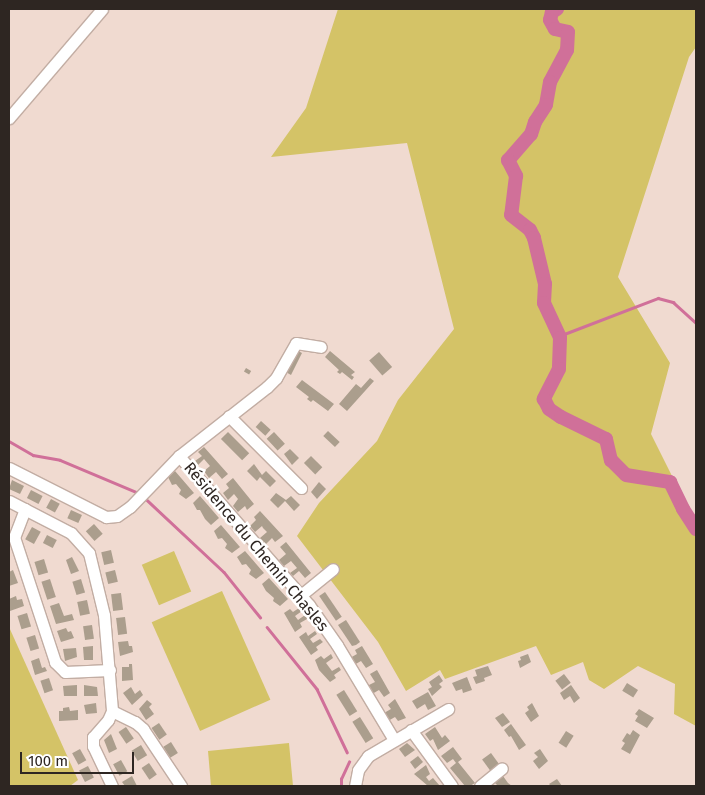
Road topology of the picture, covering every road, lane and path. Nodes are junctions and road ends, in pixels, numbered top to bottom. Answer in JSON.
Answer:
{"nodes":[{"id":1,"x":102,"y":9,"type":"edge"},
{"id":2,"x":91,"y":14,"type":"edge"},
{"id":3,"x":9,"y":118,"type":"edge"},
{"id":4,"x":321,"y":346,"type":"dead end"},
{"id":5,"x":229,"y":416,"type":"junction"},
{"id":6,"x":179,"y":456,"type":"junction"},
{"id":7,"x":9,"y":468,"type":"edge"},
{"id":8,"x":300,"y":488,"type":"dead end"},
{"id":9,"x":9,"y":501,"type":"edge"},
{"id":10,"x":25,"y":509,"type":"junction"},
{"id":11,"x":333,"y":569,"type":"dead end"},
{"id":12,"x":300,"y":595,"type":"junction"},
{"id":13,"x":110,"y":670,"type":"junction"},
{"id":14,"x":448,"y":709,"type":"dead end"},
{"id":15,"x":112,"y":711,"type":"junction"},
{"id":16,"x":410,"y":730,"type":"junction"},
{"id":17,"x":394,"y":740,"type":"junction"},
{"id":18,"x":502,"y":768,"type":"dead end"},
{"id":19,"x":112,"y":786,"type":"edge"},
{"id":20,"x":181,"y":786,"type":"edge"},
{"id":21,"x":355,"y":786,"type":"edge"},
{"id":22,"x":452,"y":786,"type":"edge"},
{"id":23,"x":480,"y":786,"type":"edge"}],
"edges":[{"from":1,"to":2,"type":"street"},
{"from":2,"to":3,"type":"street"},
{"from":4,"to":5,"type":"street"},
{"from":5,"to":6,"type":"street"},
{"from":5,"to":8,"type":"street"},
{"from":6,"to":7,"type":"street"},
{"from":6,"to":12,"type":"street","name":"Résidence du Chemin Chasles"},
{"from":9,"to":10,"type":"street"},
{"from":10,"to":13,"type":"street"},
{"from":10,"to":13,"type":"street"},
{"from":11,"to":12,"type":"street"},
{"from":12,"to":17,"type":"street","name":"Résidence du Chemin Chasles"},
{"from":13,"to":15,"type":"street"},
{"from":14,"to":16,"type":"street"},
{"from":15,"to":19,"type":"street"},
{"from":15,"to":20,"type":"street"},
{"from":16,"to":17,"type":"street"},
{"from":16,"to":22,"type":"street"},
{"from":17,"to":21,"type":"street"},
{"from":18,"to":23,"type":"street"}]}
